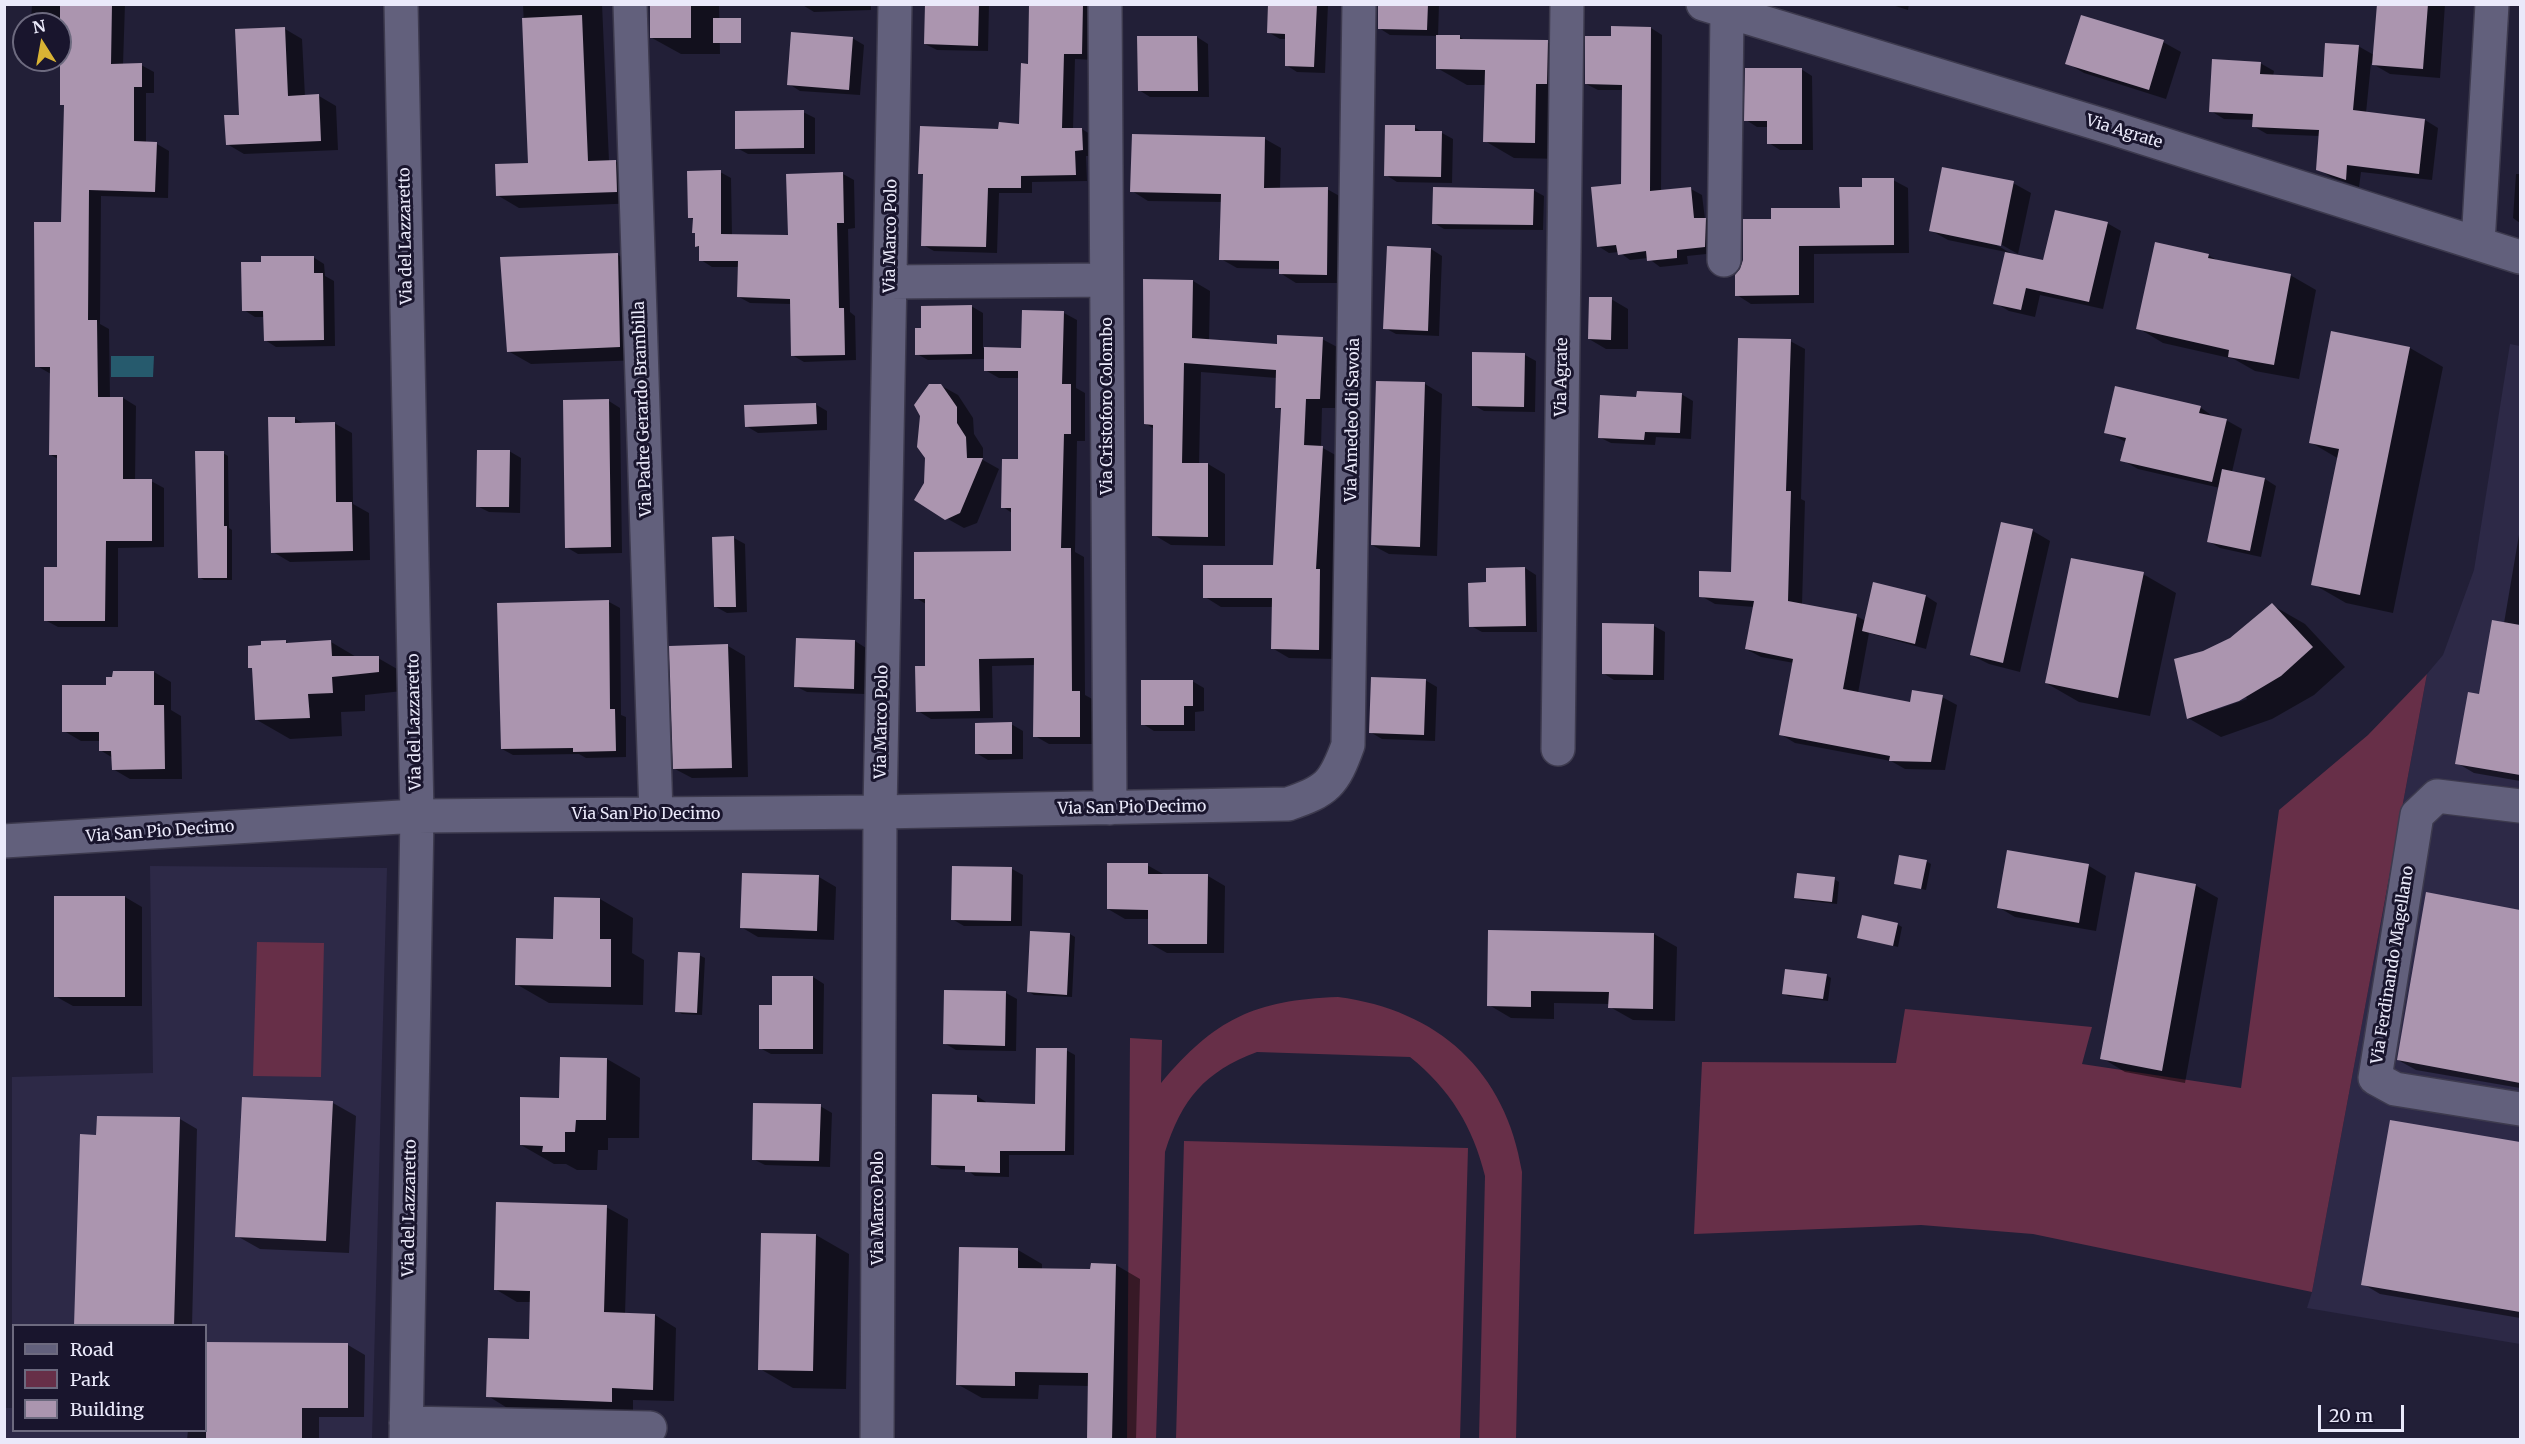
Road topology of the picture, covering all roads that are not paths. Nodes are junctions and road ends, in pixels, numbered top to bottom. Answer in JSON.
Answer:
{"nodes":[{"id":1,"x":401,"y":4,"type":"edge"},
{"id":2,"x":630,"y":4,"type":"edge"},
{"id":3,"x":896,"y":4,"type":"edge"},
{"id":4,"x":1105,"y":4,"type":"edge"},
{"id":5,"x":1359,"y":4,"type":"edge"},
{"id":6,"x":1567,"y":4,"type":"edge"},
{"id":7,"x":2492,"y":4,"type":"edge"},
{"id":8,"x":1715,"y":8,"type":"edge"},
{"id":9,"x":2478,"y":243,"type":"junction"},
{"id":10,"x":2520,"y":257,"type":"edge"},
{"id":11,"x":1724,"y":260,"type":"dead end"},
{"id":12,"x":1106,"y":280,"type":"junction"},
{"id":13,"x":890,"y":282,"type":"junction"},
{"id":14,"x":1558,"y":749,"type":"dead end"},
{"id":15,"x":1288,"y":804,"type":"joint"},
{"id":16,"x":2520,"y":806,"type":"edge"},
{"id":17,"x":1110,"y":808,"type":"junction"},
{"id":18,"x":880,"y":812,"type":"junction"},
{"id":19,"x":656,"y":814,"type":"junction"},
{"id":20,"x":417,"y":816,"type":"junction"},
{"id":21,"x":4,"y":841,"type":"edge"},
{"id":22,"x":2520,"y":1109,"type":"edge"},
{"id":23,"x":650,"y":1428,"type":"dead end"},
{"id":24,"x":406,"y":1431,"type":"edge"},
{"id":25,"x":877,"y":1440,"type":"edge"}],
"edges":[{"from":1,"to":20,"type":"street","name":"Via del Lazzaretto"},
{"from":2,"to":19,"type":"street","name":"Via Padre Gerardo Brambilla"},
{"from":3,"to":13,"type":"street","name":"Via Marco Polo"},
{"from":4,"to":12,"type":"street","name":"Via Cristoforo Colombo"},
{"from":5,"to":15,"type":"street","name":"Via Amedeo di Savoia"},
{"from":6,"to":14,"type":"street","name":"Via Agrate"},
{"from":7,"to":9,"type":"street"},
{"from":8,"to":9,"type":"street","name":"Via Agrate"},
{"from":8,"to":11,"type":"street","name":"Via Agrate"},
{"from":9,"to":10,"type":"street","name":"Via Agrate"},
{"from":12,"to":13,"type":"street"},
{"from":12,"to":17,"type":"street","name":"Via Cristoforo Colombo"},
{"from":13,"to":18,"type":"street","name":"Via Marco Polo"},
{"from":15,"to":17,"type":"street","name":"Via San Pio Decimo"},
{"from":16,"to":22,"type":"street","name":"Via Ferdinando Magellano"},
{"from":17,"to":18,"type":"street","name":"Via San Pio Decimo"},
{"from":18,"to":19,"type":"street","name":"Via San Pio Decimo"},
{"from":18,"to":25,"type":"street","name":"Via Marco Polo"},
{"from":19,"to":20,"type":"street","name":"Via San Pio Decimo"},
{"from":20,"to":21,"type":"street","name":"Via San Pio Decimo"},
{"from":20,"to":24,"type":"street","name":"Via del Lazzaretto"},
{"from":23,"to":24,"type":"street"}]}
